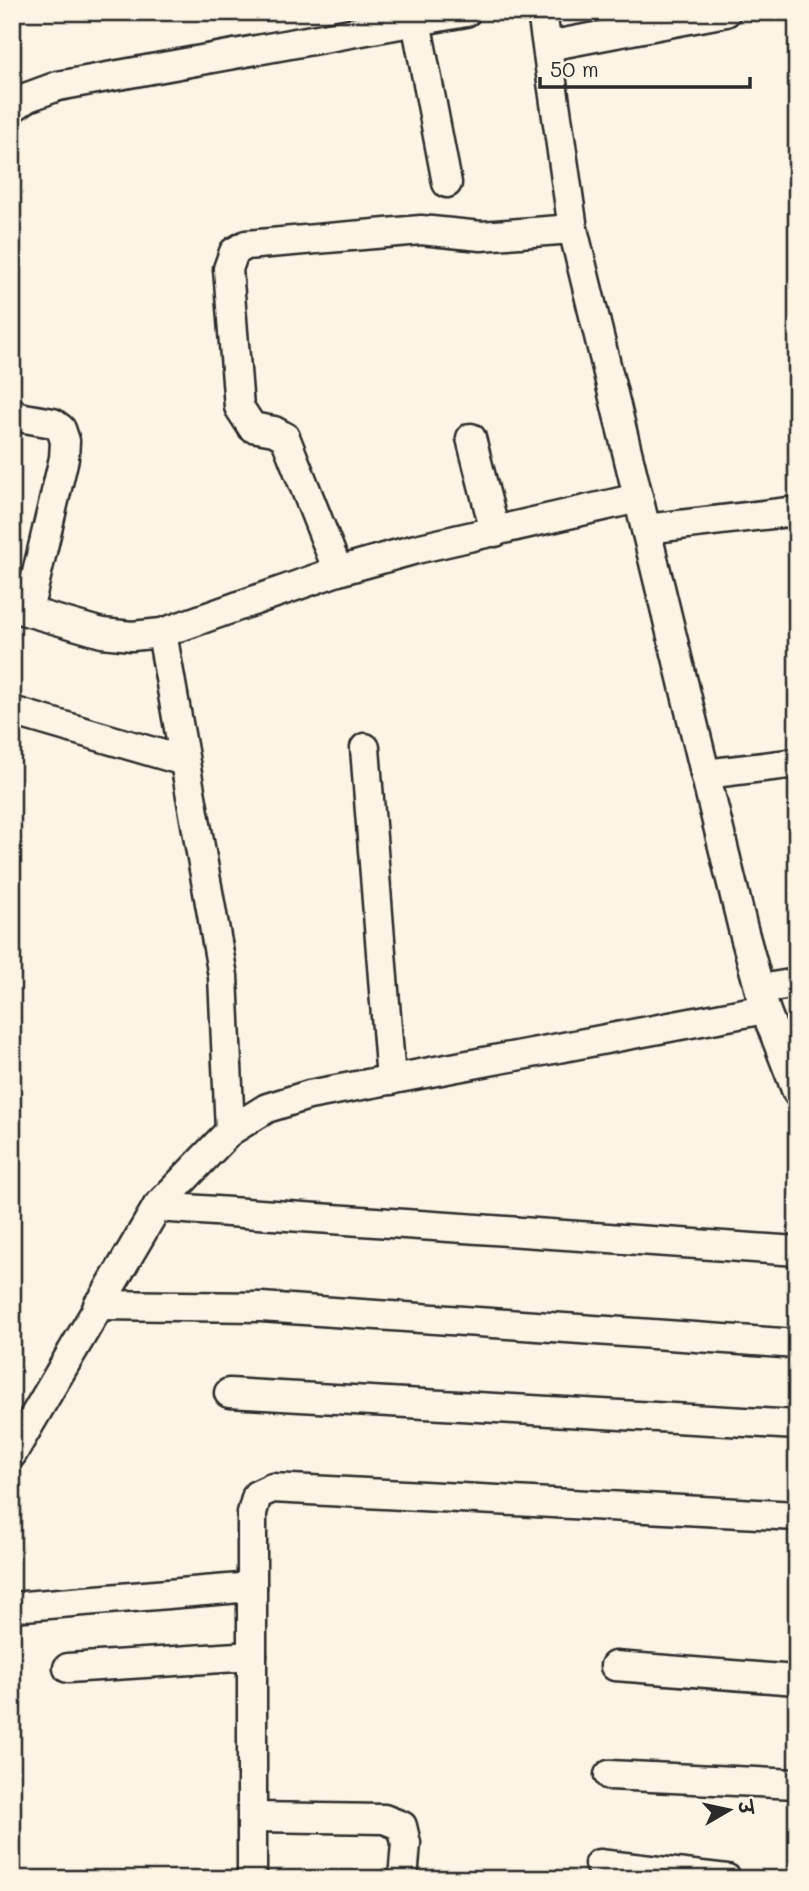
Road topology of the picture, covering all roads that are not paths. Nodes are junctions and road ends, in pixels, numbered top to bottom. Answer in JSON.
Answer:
{"nodes":[{"id":1,"x":466,"y":12,"type":"edge"},
{"id":2,"x":542,"y":12,"type":"edge"},
{"id":3,"x":726,"y":12,"type":"edge"},
{"id":4,"x":416,"y":21,"type":"junction"},
{"id":5,"x":548,"y":46,"type":"junction"},
{"id":6,"x":12,"y":108,"type":"edge"},
{"id":7,"x":447,"y":183,"type":"dead end"},
{"id":8,"x":573,"y":229,"type":"junction"},
{"id":9,"x":13,"y":414,"type":"edge"},
{"id":10,"x":471,"y":438,"type":"dead end"},
{"id":11,"x":638,"y":498,"type":"junction"},
{"id":12,"x":797,"y":512,"type":"edge"},
{"id":13,"x":646,"y":529,"type":"junction"},
{"id":14,"x":495,"y":533,"type":"junction"},
{"id":15,"x":338,"y":571,"type":"junction"},
{"id":16,"x":20,"y":609,"type":"edge"},
{"id":17,"x":162,"y":633,"type":"junction"},
{"id":18,"x":12,"y":710,"type":"edge"},
{"id":19,"x":365,"y":748,"type":"dead end"},
{"id":20,"x":184,"y":761,"type":"junction"},
{"id":21,"x":797,"y":762,"type":"edge"},
{"id":22,"x":705,"y":775,"type":"junction"},
{"id":23,"x":797,"y":983,"type":"edge"},
{"id":24,"x":763,"y":999,"type":"junction"},
{"id":25,"x":391,"y":1080,"type":"junction"},
{"id":26,"x":797,"y":1092,"type":"edge"},
{"id":27,"x":230,"y":1132,"type":"junction"},
{"id":28,"x":156,"y":1207,"type":"junction"},
{"id":29,"x":797,"y":1251,"type":"edge"},
{"id":30,"x":98,"y":1305,"type":"junction"},
{"id":31,"x":797,"y":1345,"type":"edge"},
{"id":32,"x":229,"y":1393,"type":"dead end"},
{"id":33,"x":797,"y":1425,"type":"edge"},
{"id":34,"x":12,"y":1454,"type":"edge"},
{"id":35,"x":797,"y":1516,"type":"edge"},
{"id":36,"x":252,"y":1587,"type":"junction"},
{"id":37,"x":12,"y":1607,"type":"edge"},
{"id":38,"x":253,"y":1656,"type":"junction"},
{"id":39,"x":615,"y":1666,"type":"dead end"},
{"id":40,"x":68,"y":1668,"type":"dead end"},
{"id":41,"x":797,"y":1679,"type":"edge"},
{"id":42,"x":609,"y":1775,"type":"dead end"},
{"id":43,"x":797,"y":1784,"type":"edge"},
{"id":44,"x":253,"y":1817,"type":"junction"},
{"id":45,"x":599,"y":1864,"type":"dead end"},
{"id":46,"x":253,"y":1879,"type":"edge"},
{"id":47,"x":403,"y":1879,"type":"edge"},
{"id":48,"x":727,"y":1879,"type":"edge"}],
"edges":[{"from":1,"to":4,"type":"street"},
{"from":2,"to":5,"type":"street"},
{"from":3,"to":5,"type":"street"},
{"from":4,"to":6,"type":"street"},
{"from":4,"to":7,"type":"street"},
{"from":5,"to":8,"type":"street"},
{"from":8,"to":11,"type":"street"},
{"from":8,"to":15,"type":"street"},
{"from":9,"to":16,"type":"street"},
{"from":10,"to":14,"type":"street"},
{"from":11,"to":13,"type":"street"},
{"from":11,"to":14,"type":"street"},
{"from":12,"to":13,"type":"street"},
{"from":13,"to":22,"type":"street"},
{"from":14,"to":15,"type":"street"},
{"from":15,"to":17,"type":"street"},
{"from":16,"to":17,"type":"street"},
{"from":17,"to":20,"type":"street"},
{"from":18,"to":20,"type":"street"},
{"from":19,"to":25,"type":"street"},
{"from":20,"to":27,"type":"street"},
{"from":21,"to":22,"type":"street"},
{"from":22,"to":24,"type":"street"},
{"from":23,"to":24,"type":"street"},
{"from":24,"to":25,"type":"street"},
{"from":24,"to":26,"type":"street"},
{"from":25,"to":27,"type":"street"},
{"from":27,"to":28,"type":"street"},
{"from":28,"to":29,"type":"street"},
{"from":28,"to":30,"type":"street"},
{"from":30,"to":31,"type":"street"},
{"from":30,"to":34,"type":"street"},
{"from":32,"to":33,"type":"street"},
{"from":35,"to":36,"type":"street"},
{"from":36,"to":37,"type":"street"},
{"from":36,"to":38,"type":"street"},
{"from":38,"to":40,"type":"street"},
{"from":38,"to":44,"type":"street"},
{"from":39,"to":41,"type":"street"},
{"from":42,"to":43,"type":"street"},
{"from":44,"to":46,"type":"street"},
{"from":44,"to":47,"type":"street"},
{"from":45,"to":48,"type":"street"}]}
